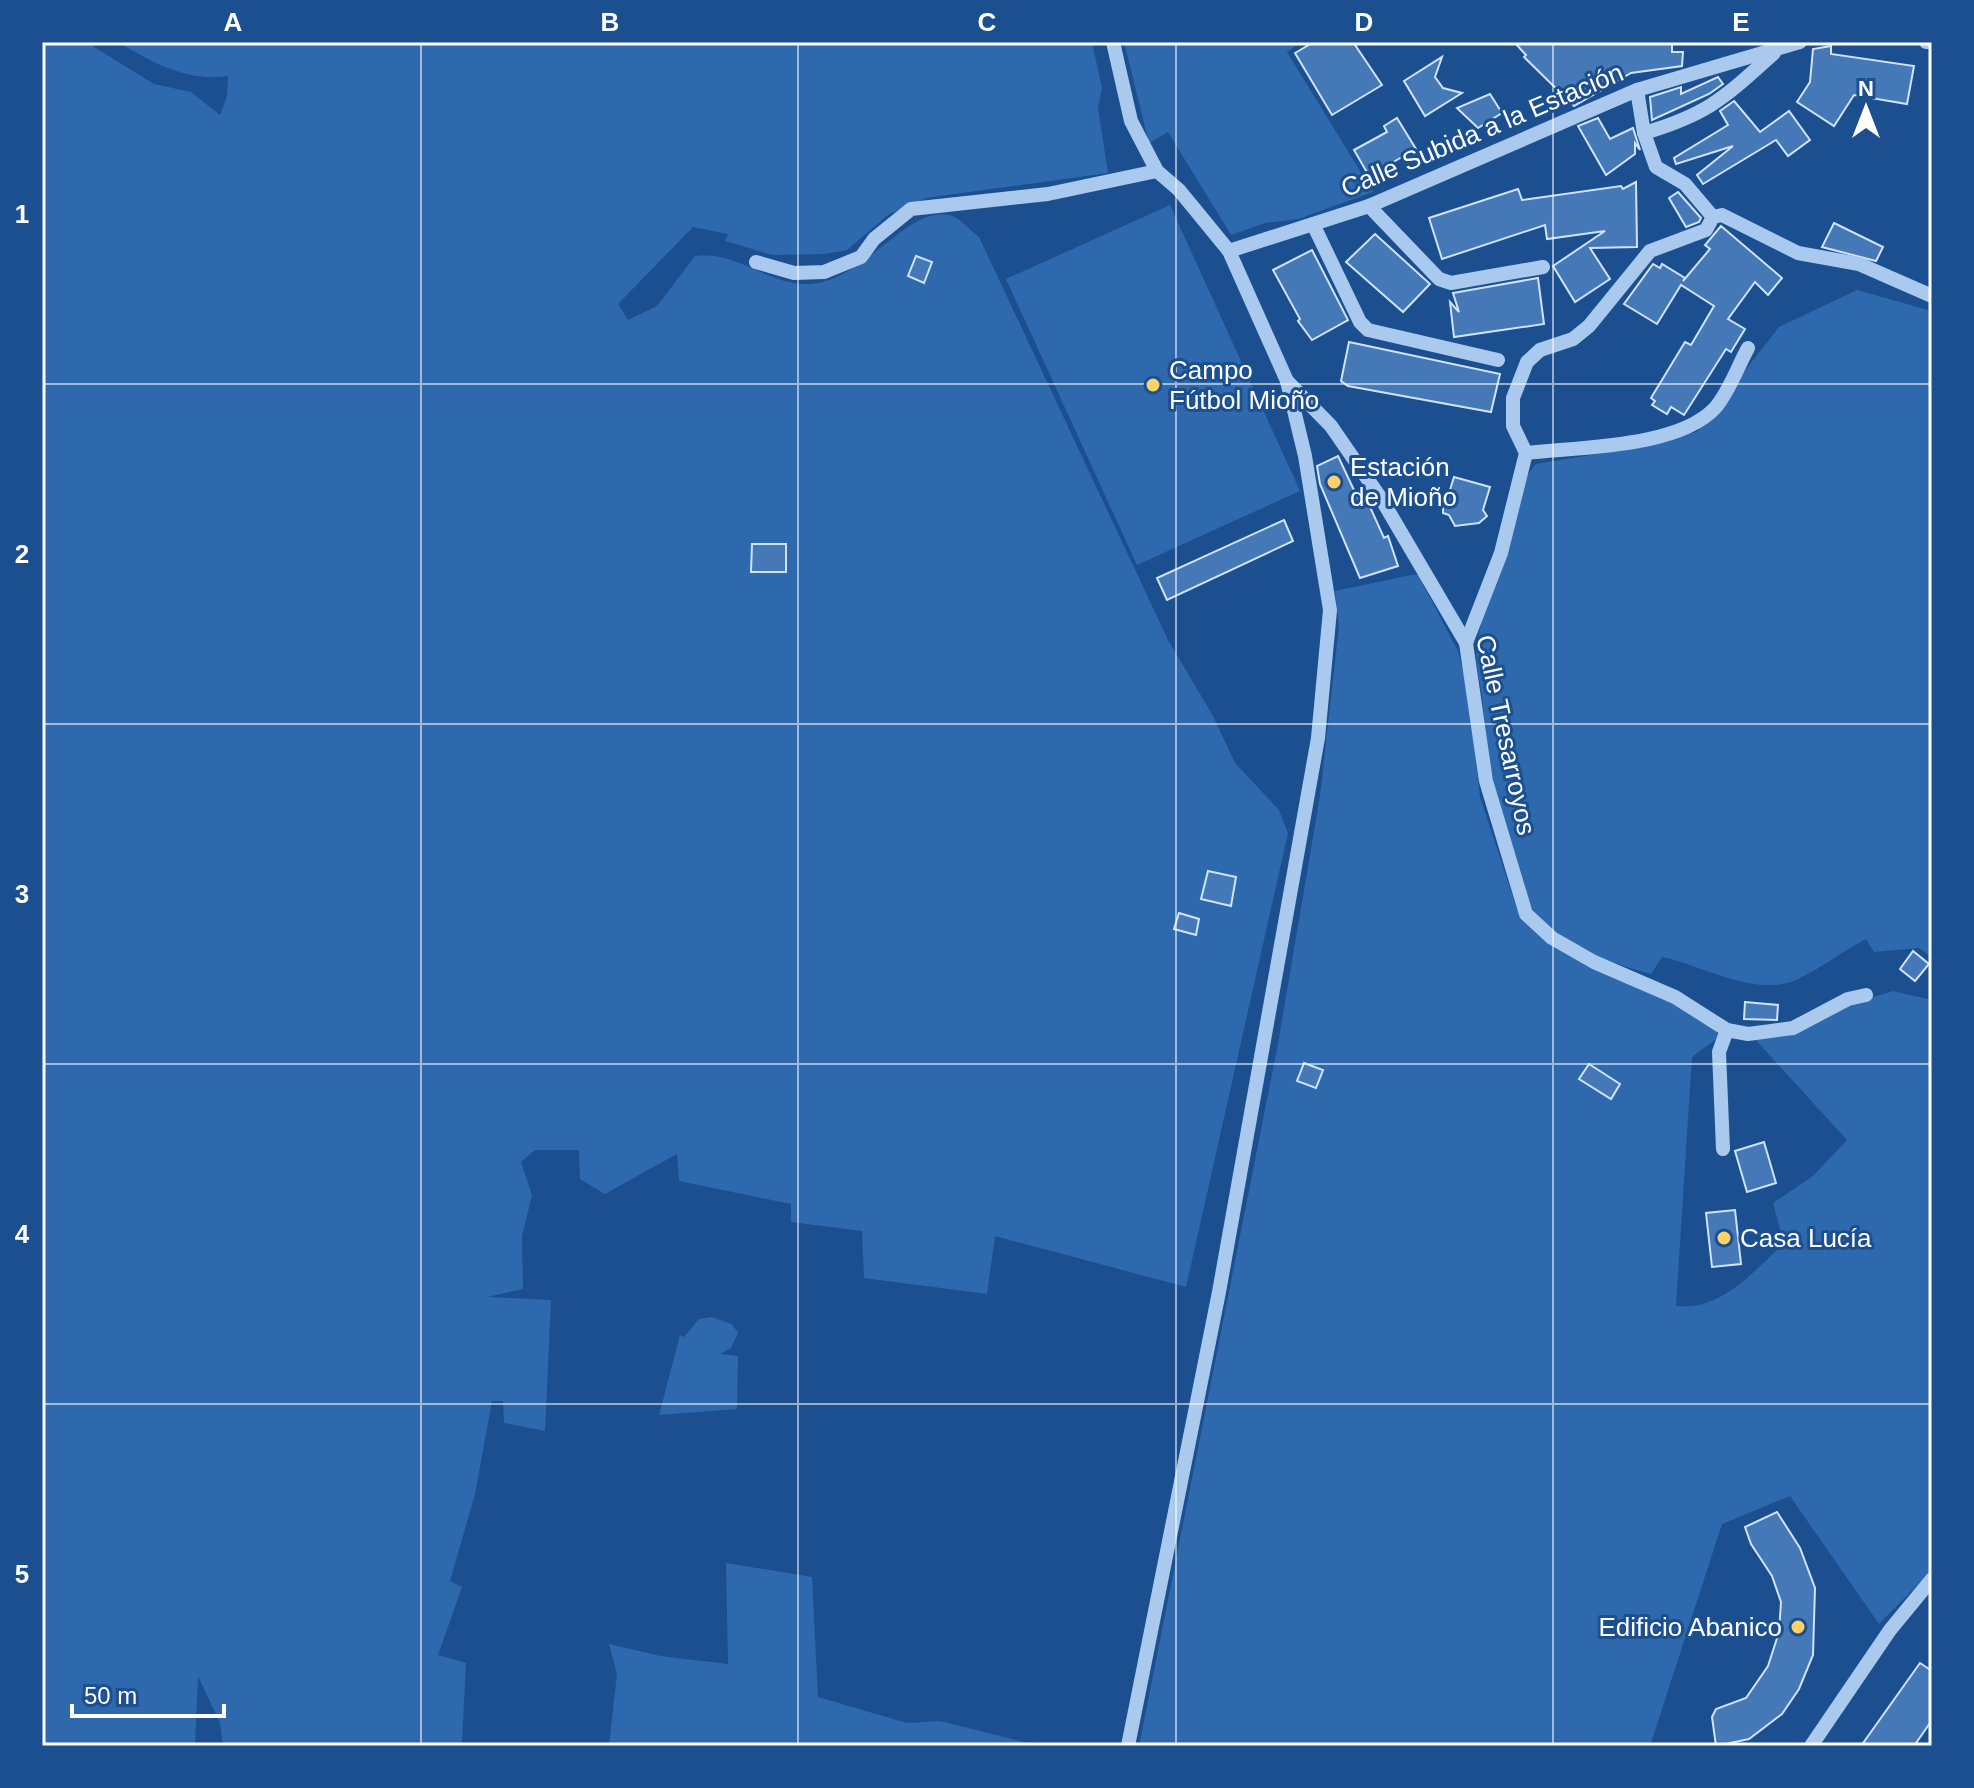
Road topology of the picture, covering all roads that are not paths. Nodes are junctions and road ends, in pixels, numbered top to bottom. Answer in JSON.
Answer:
{"nodes":[{"id":1,"x":1113,"y":42,"type":"edge"},
{"id":2,"x":1800,"y":42,"type":"edge"},
{"id":3,"x":1926,"y":42,"type":"edge"},
{"id":4,"x":1932,"y":42,"type":"edge"},
{"id":5,"x":1778,"y":50,"type":"junction"},
{"id":6,"x":1637,"y":90,"type":"junction"},
{"id":7,"x":1644,"y":133,"type":"junction"},
{"id":8,"x":1157,"y":171,"type":"junction"},
{"id":9,"x":1369,"y":206,"type":"junction"},
{"id":10,"x":1713,"y":217,"type":"junction"},
{"id":11,"x":1313,"y":224,"type":"junction"},
{"id":12,"x":1229,"y":251,"type":"junction"},
{"id":13,"x":756,"y":262,"type":"dead end"},
{"id":14,"x":1543,"y":267,"type":"dead end"},
{"id":15,"x":1932,"y":296,"type":"edge"},
{"id":16,"x":1748,"y":348,"type":"dead end"},
{"id":17,"x":1498,"y":360,"type":"dead end"},
{"id":18,"x":1287,"y":381,"type":"junction"},
{"id":19,"x":1526,"y":453,"type":"junction"},
{"id":20,"x":1466,"y":643,"type":"junction"},
{"id":21,"x":1866,"y":995,"type":"dead end"},
{"id":22,"x":1727,"y":1030,"type":"junction"},
{"id":23,"x":1723,"y":1149,"type":"dead end"},
{"id":24,"x":1932,"y":1579,"type":"edge"},
{"id":25,"x":1128,"y":1746,"type":"edge"},
{"id":26,"x":1811,"y":1746,"type":"edge"}],
"edges":[{"from":1,"to":8,"type":"street"},
{"from":2,"to":5,"type":"street","name":"Calle Subida a la Estación"},
{"from":3,"to":4,"type":"street"},
{"from":5,"to":6,"type":"street","name":"Calle Subida a la Estación"},
{"from":5,"to":7,"type":"street"},
{"from":6,"to":7,"type":"street"},
{"from":6,"to":9,"type":"street","name":"Calle Subida a la Estación"},
{"from":7,"to":10,"type":"street"},
{"from":8,"to":12,"type":"street"},
{"from":8,"to":13,"type":"street"},
{"from":9,"to":11,"type":"street","name":"Calle Subida a la Estación"},
{"from":9,"to":14,"type":"street"},
{"from":10,"to":15,"type":"street"},
{"from":10,"to":19,"type":"street"},
{"from":11,"to":12,"type":"street","name":"Calle Subida a la Estación"},
{"from":11,"to":17,"type":"street"},
{"from":12,"to":18,"type":"street"},
{"from":16,"to":19,"type":"street"},
{"from":18,"to":20,"type":"street","name":"Calle Tresarroyos"},
{"from":18,"to":25,"type":"street"},
{"from":19,"to":20,"type":"street"},
{"from":20,"to":22,"type":"street","name":"Calle Tresarroyos"},
{"from":21,"to":22,"type":"street"},
{"from":22,"to":23,"type":"street"},
{"from":24,"to":26,"type":"street"}]}
